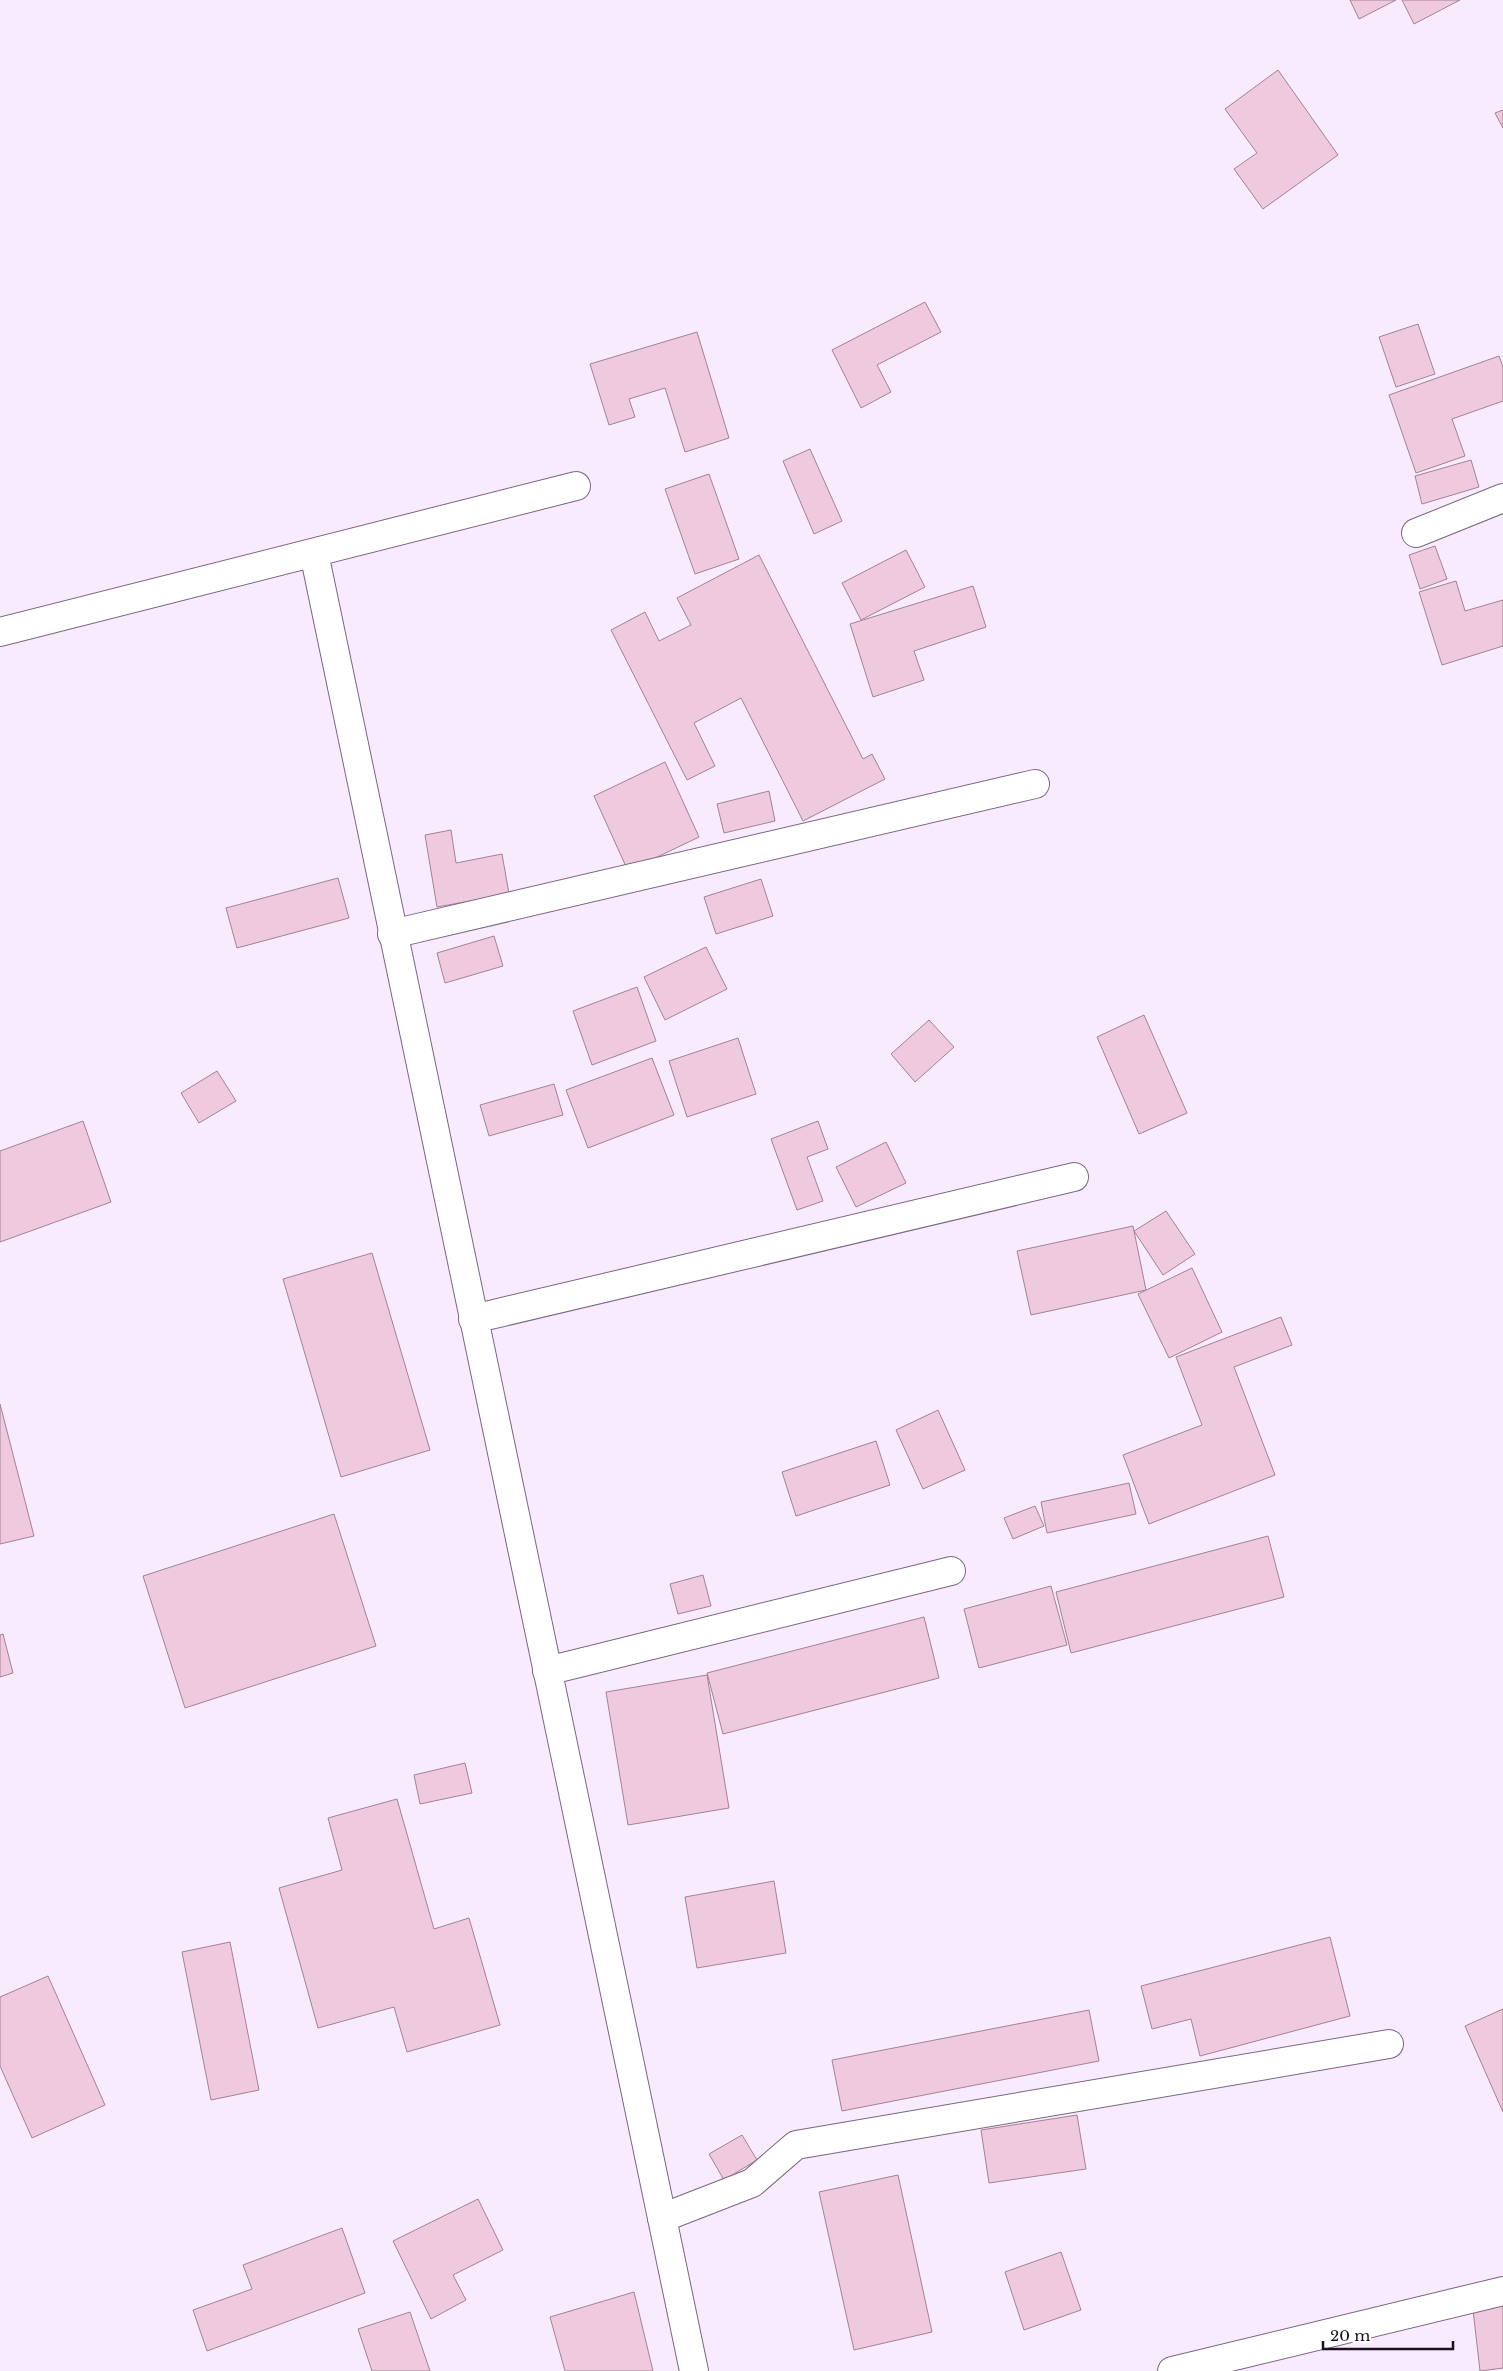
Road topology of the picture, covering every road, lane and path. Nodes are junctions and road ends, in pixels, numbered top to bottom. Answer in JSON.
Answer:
{"nodes":[{"id":1,"x":576,"y":486,"type":"dead end"},
{"id":2,"x":1503,"y":498,"type":"edge"},
{"id":3,"x":1416,"y":533,"type":"dead end"},
{"id":4,"x":314,"y":552,"type":"junction"},
{"id":5,"x":0,"y":632,"type":"edge"},
{"id":6,"x":1035,"y":784,"type":"dead end"},
{"id":7,"x":392,"y":934,"type":"junction"},
{"id":8,"x":1074,"y":1177,"type":"dead end"},
{"id":9,"x":473,"y":1319,"type":"junction"},
{"id":10,"x":951,"y":1571,"type":"dead end"},
{"id":11,"x":548,"y":1671,"type":"junction"},
{"id":12,"x":1389,"y":2044,"type":"dead end"},
{"id":13,"x":662,"y":2218,"type":"junction"},
{"id":14,"x":1503,"y":2291,"type":"edge"},
{"id":15,"x":694,"y":2371,"type":"edge"},
{"id":16,"x":1172,"y":2371,"type":"edge"}],
"edges":[{"from":1,"to":4,"type":"street"},
{"from":2,"to":3,"type":"street"},
{"from":4,"to":5,"type":"street"},
{"from":4,"to":7,"type":"street"},
{"from":6,"to":7,"type":"street"},
{"from":7,"to":9,"type":"street"},
{"from":8,"to":9,"type":"street"},
{"from":9,"to":11,"type":"street"},
{"from":10,"to":11,"type":"street"},
{"from":11,"to":13,"type":"street"},
{"from":12,"to":13,"type":"street"},
{"from":13,"to":15,"type":"street"},
{"from":14,"to":16,"type":"street"}]}
